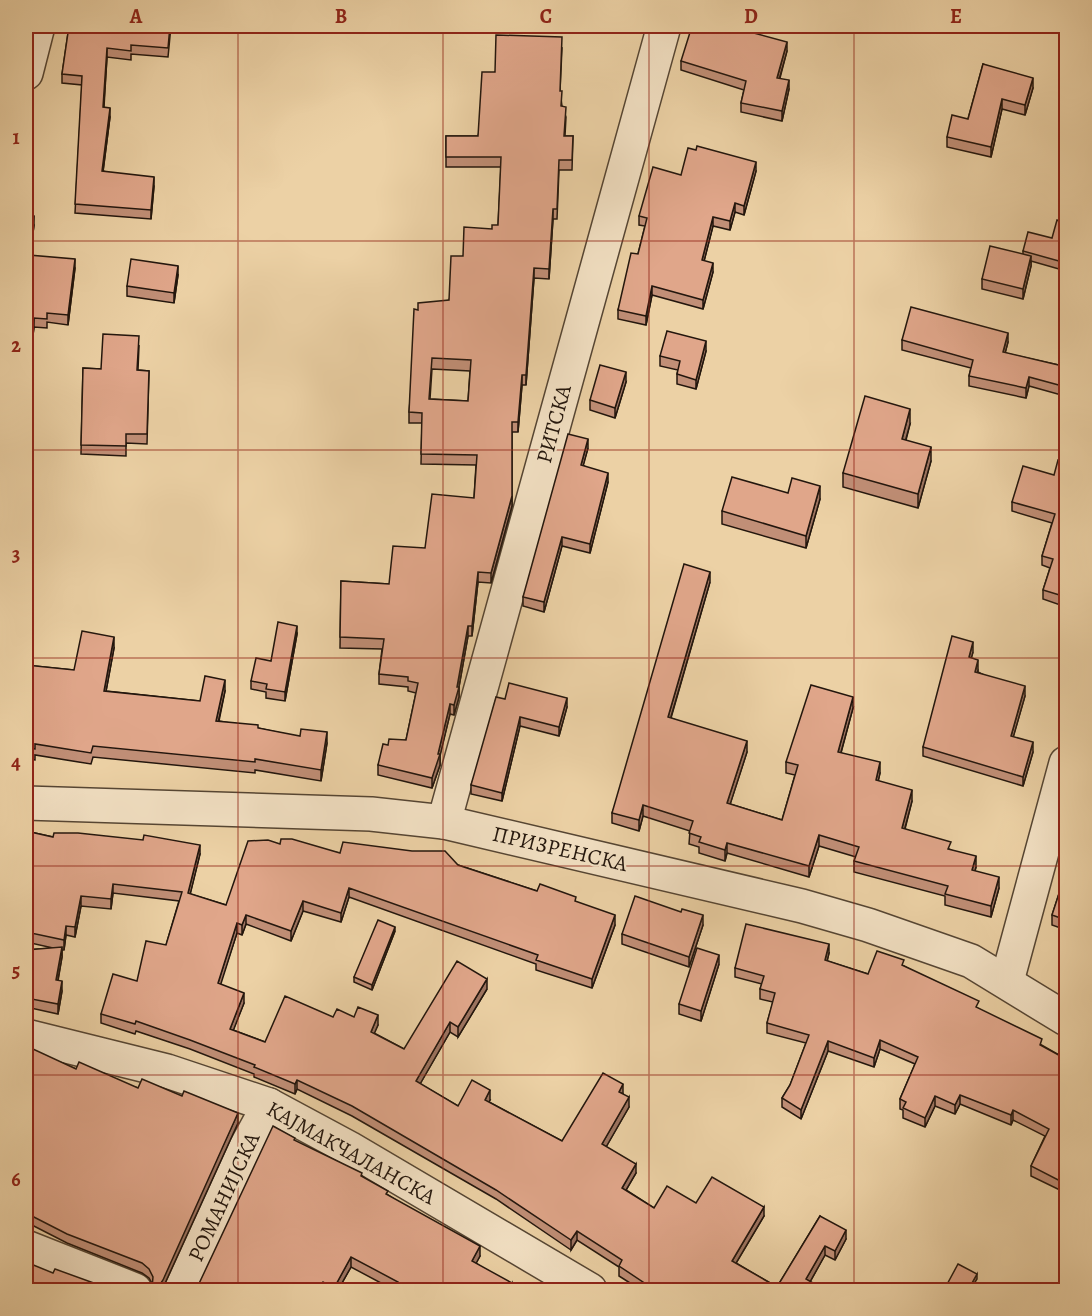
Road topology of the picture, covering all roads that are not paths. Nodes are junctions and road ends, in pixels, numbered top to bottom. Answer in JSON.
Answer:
{"nodes":[{"id":1,"x":38,"y":26,"type":"edge"},
{"id":2,"x":664,"y":26,"type":"edge"},
{"id":3,"x":26,"y":73,"type":"edge"},
{"id":4,"x":1066,"y":763,"type":"edge"},
{"id":5,"x":26,"y":803,"type":"edge"},
{"id":6,"x":444,"y":822,"type":"junction"},
{"id":7,"x":1007,"y":981,"type":"junction"},
{"id":8,"x":1066,"y":1019,"type":"edge"},
{"id":9,"x":26,"y":1036,"type":"edge"},
{"id":10,"x":269,"y":1105,"type":"junction"},
{"id":11,"x":26,"y":1247,"type":"edge"},
{"id":12,"x":135,"y":1290,"type":"edge"},
{"id":13,"x":181,"y":1290,"type":"edge"},
{"id":14,"x":590,"y":1290,"type":"edge"}],
"edges":[{"from":1,"to":3,"type":"street"},
{"from":2,"to":6,"type":"street","name":"РИТСКА"},
{"from":4,"to":7,"type":"street"},
{"from":5,"to":6,"type":"street","name":"ПРИЗРЕНСКА"},
{"from":6,"to":7,"type":"street","name":"ПРИЗРЕНСКА"},
{"from":7,"to":8,"type":"street","name":"ПРИЗРЕНСКА"},
{"from":9,"to":10,"type":"street","name":"КАЈМАКЧАЛАНСКА"},
{"from":10,"to":13,"type":"street","name":"РОМАНИЈСКА"},
{"from":10,"to":14,"type":"street","name":"КАЈМАКЧАЛАНСКА"},
{"from":11,"to":12,"type":"street"}]}
